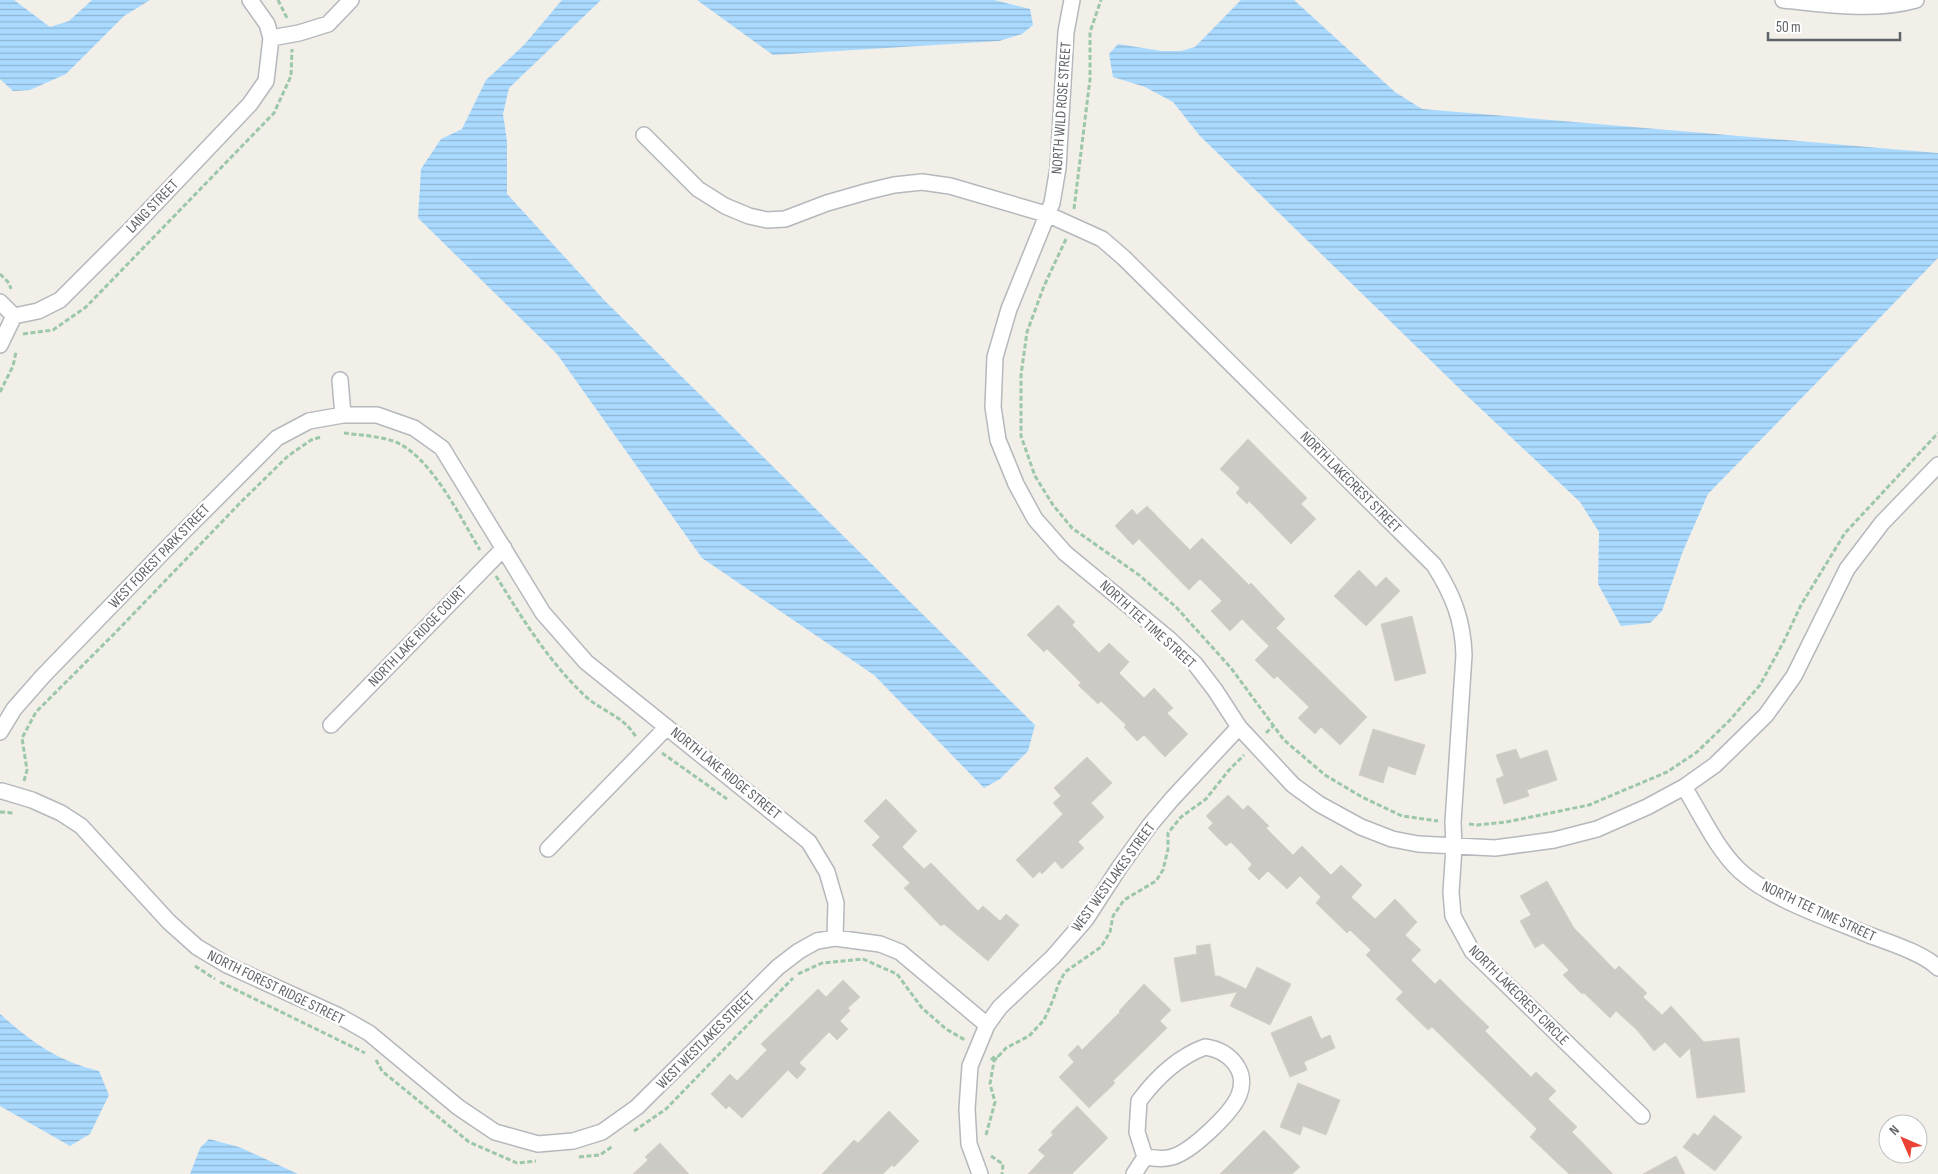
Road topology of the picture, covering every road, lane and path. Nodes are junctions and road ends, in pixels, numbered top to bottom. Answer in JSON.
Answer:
{"nodes":[{"id":1,"x":250,"y":0,"type":"edge"},
{"id":2,"x":351,"y":0,"type":"edge"},
{"id":3,"x":1072,"y":0,"type":"edge"},
{"id":4,"x":1101,"y":0,"type":"edge"},
{"id":5,"x":1783,"y":0,"type":"edge"},
{"id":6,"x":1916,"y":0,"type":"edge"},
{"id":7,"x":271,"y":38,"type":"junction"},
{"id":8,"x":644,"y":135,"type":"dead end"},
{"id":9,"x":1048,"y":215,"type":"junction"},
{"id":10,"x":1070,"y":224,"type":"junction"},
{"id":11,"x":0,"y":302,"type":"edge"},
{"id":12,"x":14,"y":316,"type":"junction"},
{"id":13,"x":0,"y":345,"type":"edge"},
{"id":14,"x":340,"y":380,"type":"dead end"},
{"id":15,"x":343,"y":415,"type":"junction"},
{"id":16,"x":336,"y":432,"type":"dead end"},
{"id":17,"x":1938,"y":433,"type":"edge"},
{"id":18,"x":327,"y":434,"type":"dead end"},
{"id":19,"x":1938,"y":465,"type":"edge"},
{"id":20,"x":504,"y":548,"type":"junction"},
{"id":21,"x":488,"y":564,"type":"junction"},
{"id":22,"x":331,"y":725,"type":"dead end"},
{"id":23,"x":1274,"y":725,"type":"junction"},
{"id":24,"x":667,"y":727,"type":"junction"},
{"id":25,"x":1239,"y":727,"type":"junction"},
{"id":26,"x":0,"y":732,"type":"edge"},
{"id":27,"x":1254,"y":745,"type":"junction"},
{"id":28,"x":649,"y":746,"type":"junction"},
{"id":29,"x":1684,"y":787,"type":"junction"},
{"id":30,"x":1,"y":789,"type":"edge"},
{"id":31,"x":20,"y":796,"type":"junction"},
{"id":32,"x":730,"y":801,"type":"dead end"},
{"id":33,"x":0,"y":812,"type":"edge"},
{"id":34,"x":16,"y":813,"type":"junction"},
{"id":35,"x":21,"y":814,"type":"dead end"},
{"id":36,"x":1452,"y":822,"type":"junction"},
{"id":37,"x":1454,"y":847,"type":"junction"},
{"id":38,"x":548,"y":849,"type":"dead end"},
{"id":39,"x":835,"y":938,"type":"junction"},
{"id":40,"x":188,"y":961,"type":"dead end"},
{"id":41,"x":1938,"y":968,"type":"edge"},
{"id":42,"x":987,"y":1025,"type":"junction"},
{"id":43,"x":977,"y":1048,"type":"junction"},
{"id":44,"x":1642,"y":1116,"type":"dead end"},
{"id":45,"x":629,"y":1135,"type":"dead end"},
{"id":46,"x":985,"y":1140,"type":"dead end"},
{"id":47,"x":573,"y":1141,"type":"joint"},
{"id":48,"x":614,"y":1145,"type":"dead end"},
{"id":49,"x":987,"y":1150,"type":"dead end"},
{"id":50,"x":1145,"y":1157,"type":"junction"},
{"id":51,"x":572,"y":1158,"type":"dead end"},
{"id":52,"x":545,"y":1160,"type":"dead end"},
{"id":53,"x":980,"y":1174,"type":"edge"},
{"id":54,"x":1002,"y":1174,"type":"edge"},
{"id":55,"x":1134,"y":1174,"type":"edge"}],
"edges":[{"from":1,"to":7,"type":"street"},
{"from":2,"to":7,"type":"street"},
{"from":3,"to":9,"type":"street","name":"NORTH WILD ROSE STREET"},
{"from":4,"to":10,"type":"path"},
{"from":5,"to":6,"type":"street"},
{"from":7,"to":12,"type":"street","name":"LANG STREET"},
{"from":8,"to":9,"type":"street"},
{"from":9,"to":10,"type":"street","name":"NORTH LAKECREST STREET"},
{"from":9,"to":25,"type":"street","name":"NORTH TEE TIME STREET"},
{"from":10,"to":23,"type":"path"},
{"from":10,"to":36,"type":"street","name":"NORTH LAKECREST STREET"},
{"from":11,"to":12,"type":"street"},
{"from":12,"to":13,"type":"street"},
{"from":14,"to":15,"type":"street"},
{"from":15,"to":20,"type":"street","name":"NORTH LAKE RIDGE STREET"},
{"from":15,"to":26,"type":"street","name":"WEST FOREST PARK STREET"},
{"from":16,"to":21,"type":"path"},
{"from":17,"to":36,"type":"path"},
{"from":18,"to":31,"type":"path"},
{"from":19,"to":29,"type":"street"},
{"from":20,"to":21,"type":"street","name":"NORTH LAKE RIDGE COURT"},
{"from":20,"to":24,"type":"street","name":"NORTH LAKE RIDGE STREET"},
{"from":21,"to":22,"type":"street","name":"NORTH LAKE RIDGE COURT"},
{"from":21,"to":28,"type":"path"},
{"from":23,"to":27,"type":"path"},
{"from":23,"to":36,"type":"path"},
{"from":24,"to":28,"type":"street"},
{"from":24,"to":39,"type":"street","name":"NORTH LAKE RIDGE STREET"},
{"from":25,"to":27,"type":"street","name":"NORTH TEE TIME STREET"},
{"from":25,"to":42,"type":"street","name":"WEST WESTLAKES STREET"},
{"from":27,"to":37,"type":"street","name":"NORTH TEE TIME STREET"},
{"from":27,"to":46,"type":"path"},
{"from":28,"to":32,"type":"path"},
{"from":28,"to":38,"type":"street"},
{"from":29,"to":37,"type":"street","name":"NORTH TEE TIME STREET"},
{"from":29,"to":41,"type":"street","name":"NORTH TEE TIME STREET"},
{"from":30,"to":31,"type":"street","name":"NORTH FOREST RIDGE STREET"},
{"from":31,"to":34,"type":"path"},
{"from":31,"to":47,"type":"street","name":"NORTH FOREST RIDGE STREET"},
{"from":33,"to":34,"type":"path"},
{"from":34,"to":35,"type":"path"},
{"from":36,"to":37,"type":"street","name":"NORTH LAKECREST STREET"},
{"from":37,"to":44,"type":"street","name":"NORTH LAKECREST CIRCLE"},
{"from":39,"to":42,"type":"street"},
{"from":39,"to":47,"type":"street","name":"WEST WESTLAKES STREET"},
{"from":40,"to":52,"type":"path"},
{"from":42,"to":43,"type":"street"},
{"from":43,"to":45,"type":"path"},
{"from":43,"to":53,"type":"street"},
{"from":48,"to":51,"type":"path"},
{"from":49,"to":54,"type":"path"},
{"from":50,"to":50,"type":"street"},
{"from":50,"to":55,"type":"street"}]}
